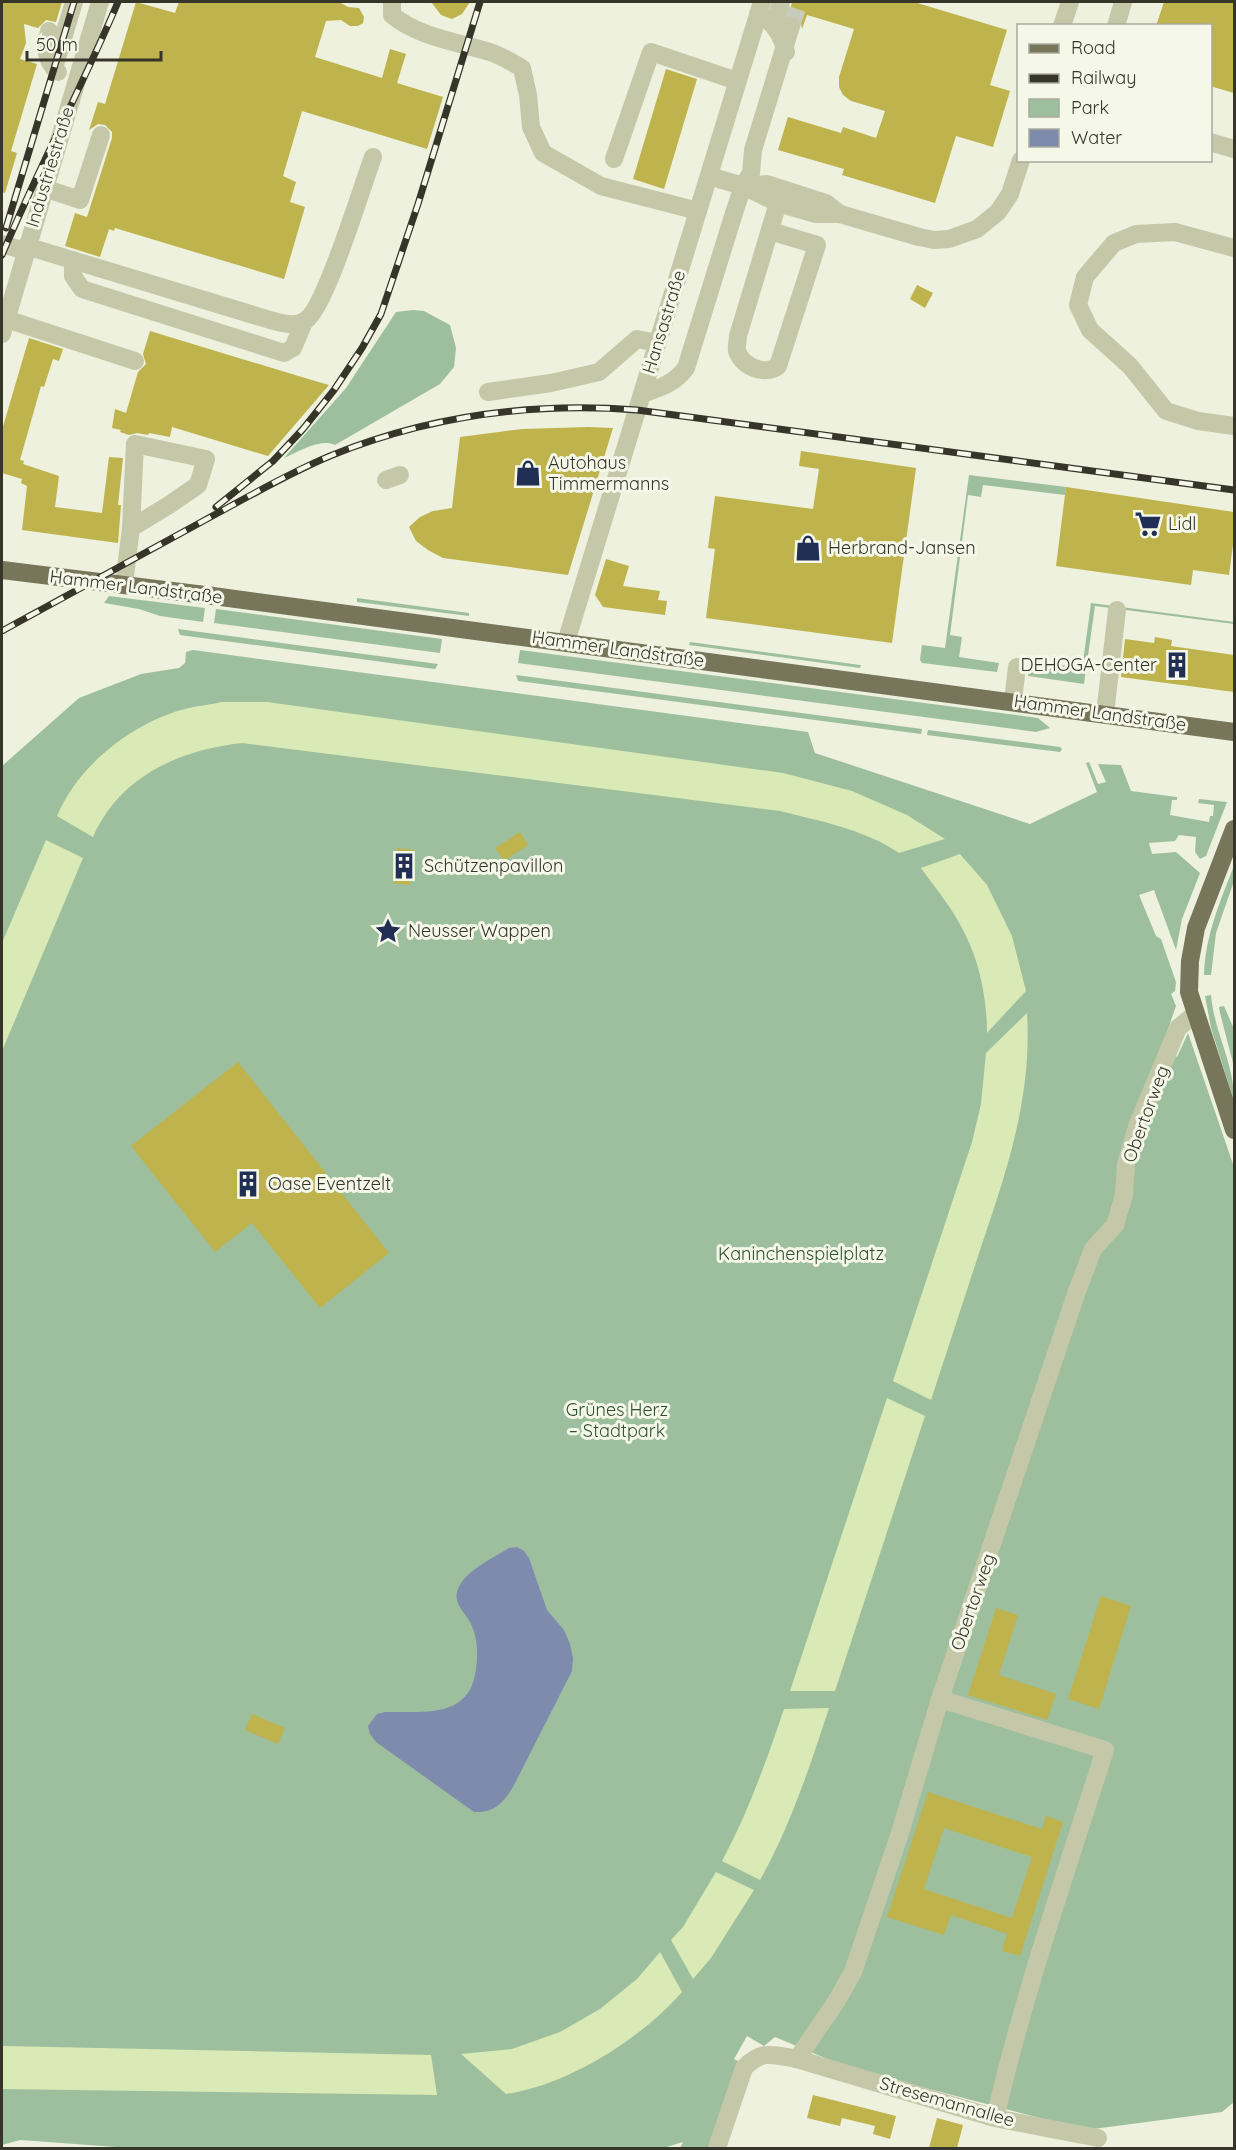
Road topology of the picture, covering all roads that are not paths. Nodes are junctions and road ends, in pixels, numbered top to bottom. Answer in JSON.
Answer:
{"nodes":[{"id":1,"x":74,"y":2,"type":"edge"},
{"id":2,"x":100,"y":2,"type":"edge"},
{"id":3,"x":392,"y":2,"type":"edge"},
{"id":4,"x":781,"y":2,"type":"edge"},
{"id":5,"x":1070,"y":2,"type":"edge"},
{"id":6,"x":1123,"y":2,"type":"edge"},
{"id":7,"x":760,"y":8,"type":"edge"},
{"id":8,"x":1063,"y":24,"type":"edge"},
{"id":9,"x":1117,"y":24,"type":"edge"},
{"id":10,"x":783,"y":26,"type":"junction"},
{"id":11,"x":49,"y":31,"type":"dead end"},
{"id":12,"x":54,"y":68,"type":"junction"},
{"id":13,"x":76,"y":80,"type":"junction"},
{"id":14,"x":737,"y":81,"type":"junction"},
{"id":15,"x":101,"y":135,"type":"dead end"},
{"id":16,"x":1212,"y":143,"type":"edge"},
{"id":17,"x":1234,"y":149,"type":"edge"},
{"id":18,"x":373,"y":157,"type":"dead end"},
{"id":19,"x":614,"y":159,"type":"dead end"},
{"id":20,"x":1020,"y":162,"type":"edge"},
{"id":21,"x":709,"y":176,"type":"junction"},
{"id":22,"x":743,"y":186,"type":"junction"},
{"id":23,"x":44,"y":188,"type":"junction"},
{"id":24,"x":778,"y":203,"type":"junction"},
{"id":25,"x":698,"y":211,"type":"junction"},
{"id":26,"x":840,"y":214,"type":"junction"},
{"id":27,"x":770,"y":231,"type":"junction"},
{"id":28,"x":2,"y":244,"type":"edge"},
{"id":29,"x":26,"y":249,"type":"junction"},
{"id":30,"x":1234,"y":249,"type":"edge"},
{"id":31,"x":72,"y":260,"type":"junction"},
{"id":32,"x":304,"y":322,"type":"junction"},
{"id":33,"x":4,"y":326,"type":"edge"},
{"id":34,"x":657,"y":343,"type":"junction"},
{"id":35,"x":135,"y":361,"type":"dead end"},
{"id":36,"x":488,"y":392,"type":"dead end"},
{"id":37,"x":642,"y":394,"type":"junction"},
{"id":38,"x":1234,"y":426,"type":"edge"},
{"id":39,"x":131,"y":528,"type":"junction"},
{"id":40,"x":2,"y":570,"type":"edge"},
{"id":41,"x":124,"y":584,"type":"junction"},
{"id":42,"x":1117,"y":610,"type":"dead end"},
{"id":43,"x":566,"y":642,"type":"junction"},
{"id":44,"x":1017,"y":667,"type":"dead end"},
{"id":45,"x":1013,"y":701,"type":"junction"},
{"id":46,"x":1105,"y":714,"type":"junction"},
{"id":47,"x":1234,"y":732,"type":"edge"},
{"id":48,"x":1234,"y":829,"type":"edge"},
{"id":49,"x":1195,"y":1014,"type":"junction"},
{"id":50,"x":1234,"y":1130,"type":"edge"},
{"id":51,"x":940,"y":1699,"type":"junction"},
{"id":52,"x":797,"y":2059,"type":"junction"},
{"id":53,"x":995,"y":2118,"type":"junction"},
{"id":54,"x":1098,"y":2138,"type":"dead end"},
{"id":55,"x":717,"y":2148,"type":"edge"}],
"edges":[{"from":1,"to":12,"type":"street"},
{"from":2,"to":13,"type":"street","name":"Industriestraße"},
{"from":3,"to":25,"type":"street"},
{"from":4,"to":10,"type":"street"},
{"from":5,"to":8,"type":"street"},
{"from":6,"to":9,"type":"street"},
{"from":7,"to":10,"type":"street"},
{"from":7,"to":14,"type":"street","name":"Hansastraße"},
{"from":10,"to":22,"type":"street"},
{"from":11,"to":12,"type":"street"},
{"from":12,"to":13,"type":"street"},
{"from":13,"to":23,"type":"street","name":"Industriestraße"},
{"from":14,"to":19,"type":"street"},
{"from":14,"to":21,"type":"street","name":"Hansastraße"},
{"from":15,"to":23,"type":"street"},
{"from":16,"to":17,"type":"street"},
{"from":18,"to":32,"type":"street"},
{"from":20,"to":26,"type":"street"},
{"from":21,"to":22,"type":"street"},
{"from":21,"to":25,"type":"street","name":"Hansastraße"},
{"from":22,"to":24,"type":"street"},
{"from":22,"to":26,"type":"street"},
{"from":22,"to":37,"type":"street"},
{"from":23,"to":29,"type":"street","name":"Industriestraße"},
{"from":24,"to":26,"type":"street"},
{"from":24,"to":27,"type":"street"},
{"from":25,"to":34,"type":"street","name":"Hansastraße"},
{"from":27,"to":27,"type":"street"},
{"from":28,"to":29,"type":"street"},
{"from":29,"to":31,"type":"street"},
{"from":29,"to":33,"type":"street","name":"Industriestraße"},
{"from":30,"to":38,"type":"street"},
{"from":31,"to":32,"type":"street"},
{"from":31,"to":32,"type":"street"},
{"from":33,"to":35,"type":"street"},
{"from":34,"to":36,"type":"street"},
{"from":34,"to":37,"type":"street","name":"Hansastraße"},
{"from":37,"to":43,"type":"street","name":"Hansastraße"},
{"from":39,"to":39,"type":"street"},
{"from":39,"to":41,"type":"street"},
{"from":40,"to":41,"type":"main road","name":"Hammer Landstraße"},
{"from":41,"to":43,"type":"main road","name":"Hammer Landstraße"},
{"from":42,"to":46,"type":"street"},
{"from":43,"to":45,"type":"main road","name":"Hammer Landstraße"},
{"from":44,"to":45,"type":"street"},
{"from":45,"to":46,"type":"main road","name":"Hammer Landstraße"},
{"from":46,"to":47,"type":"main road","name":"Hammer Landstraße"},
{"from":48,"to":49,"type":"main road"},
{"from":49,"to":50,"type":"main road"},
{"from":49,"to":51,"type":"street","name":"Obertorweg"},
{"from":51,"to":52,"type":"street","name":"Obertorweg"},
{"from":51,"to":53,"type":"street"},
{"from":52,"to":53,"type":"street","name":"Stresemannallee"},
{"from":52,"to":55,"type":"street"},
{"from":53,"to":54,"type":"street","name":"Stresemannallee"}]}
